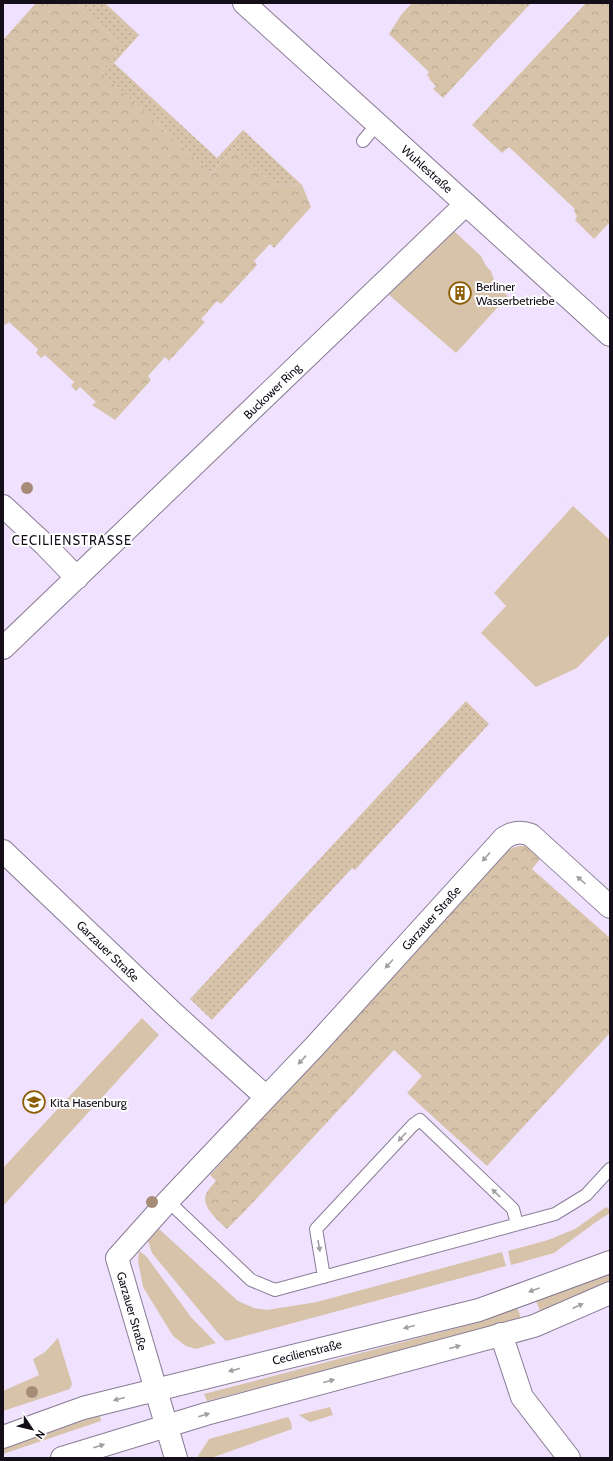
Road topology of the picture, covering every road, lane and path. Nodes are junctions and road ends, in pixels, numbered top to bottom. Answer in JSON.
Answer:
{"nodes":[{"id":1,"x":244,"y":3,"type":"edge"},
{"id":2,"x":377,"y":124,"type":"junction"},
{"id":3,"x":363,"y":141,"type":"dead end"},
{"id":4,"x":466,"y":204,"type":"junction"},
{"id":5,"x":610,"y":335,"type":"edge"},
{"id":6,"x":3,"y":506,"type":"edge"},
{"id":7,"x":77,"y":578,"type":"junction"},
{"id":8,"x":3,"y":648,"type":"edge"},
{"id":9,"x":3,"y":851,"type":"edge"},
{"id":10,"x":610,"y":907,"type":"edge"},
{"id":11,"x":266,"y":1098,"type":"junction"},
{"id":12,"x":610,"y":1169,"type":"edge"},
{"id":13,"x":168,"y":1201,"type":"junction"},
{"id":14,"x":517,"y":1224,"type":"junction"},
{"id":15,"x":610,"y":1262,"type":"edge"},
{"id":16,"x":324,"y":1277,"type":"junction"},
{"id":17,"x":610,"y":1293,"type":"edge"},
{"id":18,"x":501,"y":1334,"type":"junction"},
{"id":19,"x":157,"y":1389,"type":"junction"},
{"id":20,"x":166,"y":1425,"type":"junction"},
{"id":21,"x":3,"y":1437,"type":"edge"},
{"id":22,"x":62,"y":1458,"type":"edge"},
{"id":23,"x":176,"y":1458,"type":"edge"},
{"id":24,"x":569,"y":1458,"type":"edge"}],
"edges":[{"from":1,"to":2,"type":"street","name":"Wuhlestraße"},
{"from":2,"to":3,"type":"lane"},
{"from":2,"to":4,"type":"street","name":"Wuhlestraße"},
{"from":4,"to":5,"type":"street","name":"Wuhlestraße"},
{"from":4,"to":7,"type":"street","name":"Buckower Ring"},
{"from":6,"to":7,"type":"street"},
{"from":7,"to":8,"type":"street","name":"Buckower Ring"},
{"from":9,"to":11,"type":"street","name":"Garzauer Straße"},
{"from":10,"to":11,"type":"street","name":"Garzauer Straße","one_way":true},
{"from":11,"to":13,"type":"street","name":"Garzauer Straße"},
{"from":12,"to":14,"type":"lane"},
{"from":13,"to":16,"type":"lane"},
{"from":13,"to":19,"type":"street","name":"Garzauer Straße"},
{"from":14,"to":16,"type":"lane"},
{"from":14,"to":16,"type":"lane","one_way":true},
{"from":15,"to":19,"type":"street","name":"Cecilienstraße","one_way":true},
{"from":18,"to":17,"type":"street","one_way":true},
{"from":20,"to":18,"type":"street","one_way":true},
{"from":18,"to":24,"type":"street"},
{"from":19,"to":20,"type":"street"},
{"from":19,"to":21,"type":"street","name":"Cecilienstraße","one_way":true},
{"from":22,"to":20,"type":"street","one_way":true},
{"from":20,"to":23,"type":"street"}]}
